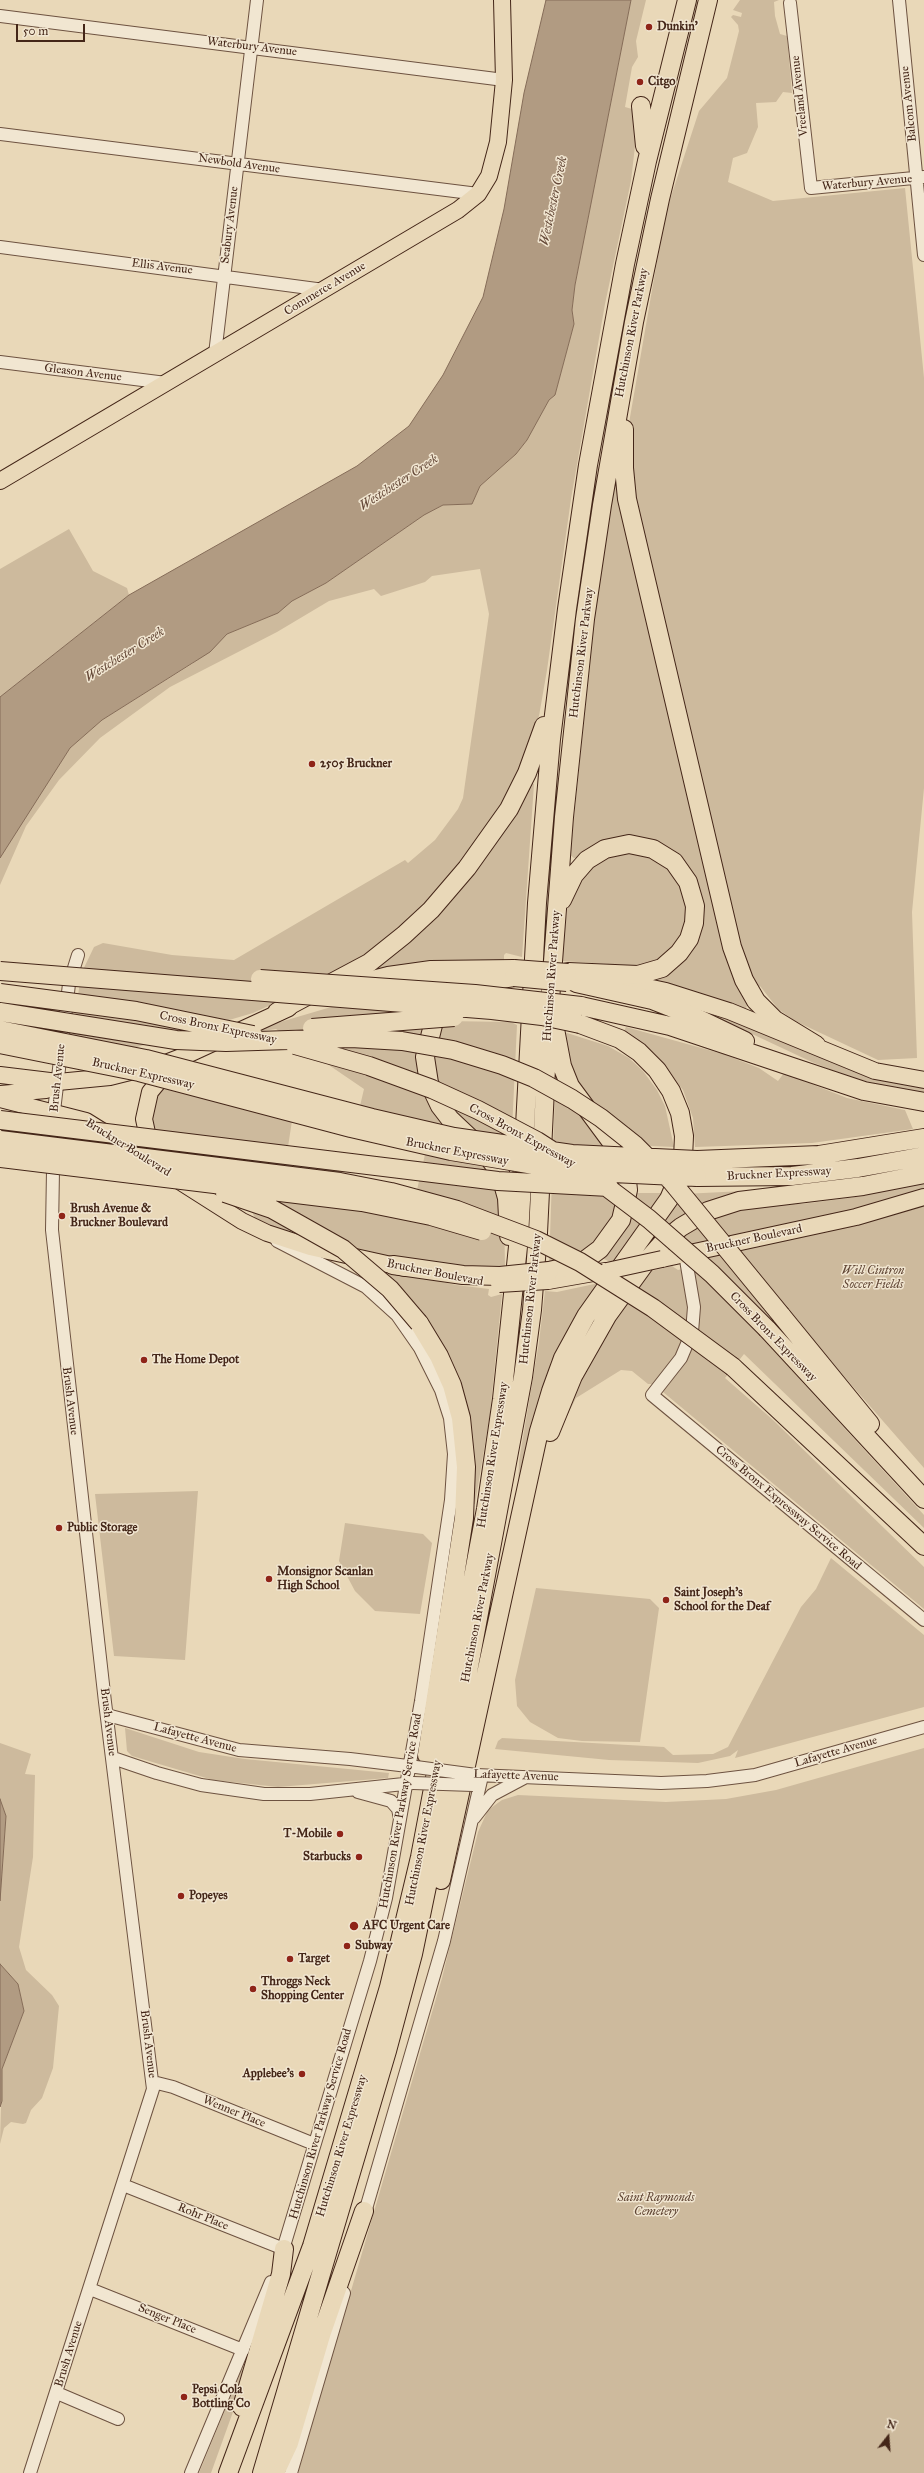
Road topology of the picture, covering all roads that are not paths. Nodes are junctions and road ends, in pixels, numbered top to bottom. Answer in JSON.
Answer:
{"nodes":[{"id":1,"x":257,"y":0,"type":"edge"},
{"id":2,"x":502,"y":0,"type":"edge"},
{"id":3,"x":687,"y":0,"type":"edge"},
{"id":4,"x":708,"y":0,"type":"edge"},
{"id":5,"x":899,"y":0,"type":"edge"},
{"id":6,"x":790,"y":3,"type":"dead end"},
{"id":7,"x":0,"y":16,"type":"edge"},
{"id":8,"x":252,"y":47,"type":"junction"},
{"id":9,"x":504,"y":80,"type":"junction"},
{"id":10,"x":641,"y":106,"type":"dead end"},
{"id":11,"x":693,"y":108,"type":"dead end"},
{"id":12,"x":0,"y":134,"type":"edge"},
{"id":13,"x":647,"y":161,"type":"junction"},
{"id":14,"x":238,"y":164,"type":"junction"},
{"id":15,"x":920,"y":178,"type":"edge"},
{"id":16,"x":811,"y":188,"type":"joint"},
{"id":17,"x":478,"y":194,"type":"junction"},
{"id":18,"x":660,"y":199,"type":"junction"},
{"id":19,"x":0,"y":248,"type":"edge"},
{"id":20,"x":924,"y":255,"type":"edge"},
{"id":21,"x":224,"y":275,"type":"junction"},
{"id":22,"x":324,"y":290,"type":"junction"},
{"id":23,"x":215,"y":354,"type":"junction"},
{"id":24,"x":0,"y":362,"type":"edge"},
{"id":25,"x":626,"y":366,"type":"junction"},
{"id":26,"x":166,"y":383,"type":"junction"},
{"id":27,"x":0,"y":481,"type":"edge"},
{"id":28,"x":559,"y":667,"type":"junction"},
{"id":29,"x":556,"y":924,"type":"junction"},
{"id":30,"x":78,"y":956,"type":"dead end"},
{"id":31,"x":0,"y":964,"type":"edge"},
{"id":32,"x":0,"y":971,"type":"edge"},
{"id":33,"x":514,"y":972,"type":"junction"},
{"id":34,"x":568,"y":977,"type":"junction"},
{"id":35,"x":0,"y":993,"type":"edge"},
{"id":36,"x":550,"y":1004,"type":"junction"},
{"id":37,"x":0,"y":1012,"type":"edge"},
{"id":38,"x":278,"y":1012,"type":"junction"},
{"id":39,"x":580,"y":1024,"type":"junction"},
{"id":40,"x":0,"y":1030,"type":"edge"},
{"id":41,"x":116,"y":1032,"type":"junction"},
{"id":42,"x":0,"y":1044,"type":"edge"},
{"id":43,"x":816,"y":1045,"type":"junction"},
{"id":44,"x":190,"y":1054,"type":"junction"},
{"id":45,"x":0,"y":1076,"type":"edge"},
{"id":46,"x":924,"y":1080,"type":"edge"},
{"id":47,"x":831,"y":1081,"type":"junction"},
{"id":48,"x":58,"y":1082,"type":"junction"},
{"id":49,"x":0,"y":1094,"type":"edge"},
{"id":50,"x":0,"y":1099,"type":"edge"},
{"id":51,"x":924,"y":1102,"type":"edge"},
{"id":52,"x":54,"y":1111,"type":"junction"},
{"id":53,"x":0,"y":1120,"type":"edge"},
{"id":54,"x":924,"y":1138,"type":"edge"},
{"id":55,"x":0,"y":1140,"type":"edge"},
{"id":56,"x":924,"y":1156,"type":"edge"},
{"id":57,"x":0,"y":1158,"type":"edge"},
{"id":58,"x":0,"y":1169,"type":"edge"},
{"id":59,"x":697,"y":1174,"type":"junction"},
{"id":60,"x":924,"y":1174,"type":"edge"},
{"id":61,"x":144,"y":1175,"type":"junction"},
{"id":62,"x":180,"y":1181,"type":"junction"},
{"id":63,"x":924,"y":1196,"type":"edge"},
{"id":64,"x":242,"y":1221,"type":"junction"},
{"id":65,"x":298,"y":1222,"type":"junction"},
{"id":66,"x":685,"y":1254,"type":"junction"},
{"id":67,"x":393,"y":1265,"type":"joint"},
{"id":68,"x":548,"y":1276,"type":"junction"},
{"id":69,"x":511,"y":1314,"type":"junction"},
{"id":70,"x":680,"y":1327,"type":"junction"},
{"id":71,"x":924,"y":1490,"type":"edge"},
{"id":72,"x":924,"y":1499,"type":"edge"},
{"id":73,"x":924,"y":1546,"type":"edge"},
{"id":74,"x":500,"y":1608,"type":"junction"},
{"id":75,"x":924,"y":1620,"type":"edge"},
{"id":76,"x":107,"y":1715,"type":"junction"},
{"id":77,"x":924,"y":1727,"type":"edge"},
{"id":78,"x":113,"y":1758,"type":"junction"},
{"id":79,"x":413,"y":1766,"type":"junction"},
{"id":80,"x":532,"y":1776,"type":"junction"},
{"id":81,"x":478,"y":1780,"type":"junction"},
{"id":82,"x":410,"y":1784,"type":"junction"},
{"id":83,"x":349,"y":1790,"type":"junction"},
{"id":84,"x":401,"y":1823,"type":"junction"},
{"id":85,"x":469,"y":1830,"type":"junction"},
{"id":86,"x":410,"y":1906,"type":"junction"},
{"id":87,"x":413,"y":1954,"type":"junction"},
{"id":88,"x":153,"y":2082,"type":"junction"},
{"id":89,"x":314,"y":2144,"type":"junction"},
{"id":90,"x":123,"y":2185,"type":"junction"},
{"id":91,"x":364,"y":2211,"type":"junction"},
{"id":92,"x":284,"y":2249,"type":"junction"},
{"id":93,"x":90,"y":2289,"type":"junction"},
{"id":94,"x":243,"y":2350,"type":"junction"},
{"id":95,"x":57,"y":2393,"type":"junction"},
{"id":96,"x":118,"y":2420,"type":"dead end"},
{"id":97,"x":30,"y":2473,"type":"edge"},
{"id":98,"x":191,"y":2473,"type":"edge"},
{"id":99,"x":227,"y":2473,"type":"edge"},
{"id":100,"x":262,"y":2473,"type":"edge"},
{"id":101,"x":275,"y":2473,"type":"edge"},
{"id":102,"x":291,"y":2473,"type":"edge"}],
"edges":[{"from":1,"to":8,"type":"street","name":"Seabury Avenue"},
{"from":2,"to":9,"type":"main road","name":"Commerce Avenue"},
{"from":3,"to":13,"type":"highway","name":"Hutchinson River Parkway"},
{"from":4,"to":18,"type":"highway","name":"Hutchinson River Parkway"},
{"from":5,"to":15,"type":"street","name":"Balcom Avenue"},
{"from":6,"to":16,"type":"street","name":"Vreeland Avenue"},
{"from":7,"to":8,"type":"street","name":"Waterbury Avenue"},
{"from":8,"to":9,"type":"street","name":"Waterbury Avenue"},
{"from":8,"to":14,"type":"street","name":"Seabury Avenue"},
{"from":9,"to":17,"type":"main road","name":"Commerce Avenue"},
{"from":10,"to":13,"type":"highway"},
{"from":11,"to":18,"type":"highway"},
{"from":12,"to":14,"type":"street","name":"Newbold Avenue"},
{"from":13,"to":28,"type":"highway","name":"Hutchinson River Parkway"},
{"from":14,"to":17,"type":"street","name":"Newbold Avenue"},
{"from":14,"to":21,"type":"street","name":"Seabury Avenue"},
{"from":15,"to":16,"type":"street","name":"Waterbury Avenue"},
{"from":15,"to":20,"type":"street","name":"Balcom Avenue"},
{"from":17,"to":22,"type":"main road","name":"Commerce Avenue"},
{"from":18,"to":25,"type":"highway","name":"Hutchinson River Parkway"},
{"from":19,"to":21,"type":"street","name":"Ellis Avenue"},
{"from":21,"to":22,"type":"street","name":"Ellis Avenue"},
{"from":21,"to":23,"type":"street","name":"Seabury Avenue"},
{"from":22,"to":23,"type":"main road","name":"Commerce Avenue"},
{"from":23,"to":26,"type":"main road","name":"Commerce Avenue"},
{"from":24,"to":26,"type":"street","name":"Gleason Avenue"},
{"from":25,"to":29,"type":"highway","name":"Hutchinson River Parkway"},
{"from":25,"to":43,"type":"highway"},
{"from":26,"to":27,"type":"main road","name":"Commerce Avenue"},
{"from":28,"to":38,"type":"highway"},
{"from":28,"to":69,"type":"highway","name":"Hutchinson River Parkway"},
{"from":29,"to":34,"type":"highway"},
{"from":29,"to":36,"type":"highway","name":"Hutchinson River Parkway"},
{"from":30,"to":48,"type":"street","name":"Brush Avenue"},
{"from":31,"to":47,"type":"highway","bridge":true},
{"from":32,"to":39,"type":"highway","bridge":true},
{"from":33,"to":34,"type":"highway","bridge":true},
{"from":33,"to":38,"type":"highway"},
{"from":33,"to":69,"type":"highway"},
{"from":34,"to":43,"type":"main road"},
{"from":34,"to":47,"type":"highway"},
{"from":35,"to":72,"type":"highway","name":"Cross Bronx Expressway","bridge":true},
{"from":36,"to":68,"type":"highway"},
{"from":36,"to":87,"type":"highway","name":"Hutchinson River Parkway"},
{"from":37,"to":41,"type":"highway","bridge":true},
{"from":38,"to":44,"type":"main road"},
{"from":39,"to":41,"type":"highway","bridge":true},
{"from":39,"to":74,"type":"highway"},
{"from":40,"to":59,"type":"highway","name":"Bruckner Expressway","bridge":true},
{"from":41,"to":71,"type":"highway","bridge":true},
{"from":42,"to":59,"type":"highway","name":"Bruckner Expressway","bridge":true},
{"from":43,"to":46,"type":"main road"},
{"from":44,"to":48,"type":"main road"},
{"from":44,"to":62,"type":"main road"},
{"from":45,"to":48,"type":"main road"},
{"from":47,"to":51,"type":"highway"},
{"from":48,"to":49,"type":"main road"},
{"from":48,"to":52,"type":"street","name":"Brush Avenue"},
{"from":50,"to":52,"type":"main road","name":"Bruckner Boulevard"},
{"from":52,"to":62,"type":"main road","name":"Bruckner Boulevard"},
{"from":52,"to":76,"type":"street","name":"Brush Avenue"},
{"from":53,"to":59,"type":"highway","bridge":true},
{"from":54,"to":59,"type":"highway","name":"Bruckner Expressway"},
{"from":55,"to":70,"type":"highway","bridge":true},
{"from":56,"to":59,"type":"highway","name":"Bruckner Expressway"},
{"from":57,"to":61,"type":"highway","bridge":true},
{"from":58,"to":65,"type":"highway","bridge":true},
{"from":60,"to":74,"type":"highway"},
{"from":61,"to":65,"type":"highway","bridge":true},
{"from":61,"to":70,"type":"highway","bridge":true},
{"from":62,"to":64,"type":"main road","name":"Bruckner Boulevard"},
{"from":63,"to":66,"type":"main road","name":"Bruckner Boulevard"},
{"from":64,"to":67,"type":"main road","name":"Bruckner Boulevard"},
{"from":64,"to":79,"type":"street","name":"Hutchinson River Parkway Service Road"},
{"from":65,"to":86,"type":"highway","bridge":true},
{"from":66,"to":68,"type":"main road","name":"Bruckner Boulevard","bridge":true},
{"from":66,"to":75,"type":"street","name":"Cross Bronx Expressway Service Road"},
{"from":67,"to":68,"type":"highway","bridge":true},
{"from":69,"to":86,"type":"highway","name":"Hutchinson River Expressway"},
{"from":70,"to":73,"type":"highway","bridge":true},
{"from":74,"to":87,"type":"highway"},
{"from":76,"to":78,"type":"street","name":"Brush Avenue"},
{"from":76,"to":79,"type":"street","name":"Lafayette Avenue"},
{"from":77,"to":80,"type":"street","name":"Lafayette Avenue"},
{"from":78,"to":83,"type":"street","name":"Lafayette Avenue"},
{"from":78,"to":88,"type":"street","name":"Brush Avenue"},
{"from":79,"to":81,"type":"street","name":"Lafayette Avenue","bridge":true},
{"from":79,"to":82,"type":"street","name":"Hutchinson River Parkway Service Road"},
{"from":80,"to":81,"type":"street","name":"Lafayette Avenue"},
{"from":80,"to":85,"type":"street"},
{"from":81,"to":82,"type":"street","name":"Lafayette Avenue","bridge":true},
{"from":81,"to":85,"type":"street"},
{"from":82,"to":83,"type":"street","name":"Lafayette Avenue"},
{"from":82,"to":84,"type":"street","name":"Hutchinson River Parkway Service Road"},
{"from":83,"to":84,"type":"street"},
{"from":84,"to":89,"type":"street","name":"Hutchinson River Parkway Service Road"},
{"from":85,"to":91,"type":"street"},
{"from":86,"to":99,"type":"highway","name":"Hutchinson River Expressway"},
{"from":87,"to":100,"type":"highway","name":"Hutchinson River Expressway"},
{"from":88,"to":89,"type":"street","name":"Wenner Place"},
{"from":88,"to":90,"type":"street","name":"Brush Avenue"},
{"from":89,"to":92,"type":"street","name":"Hutchinson River Parkway Service Road"},
{"from":90,"to":92,"type":"street","name":"Rohr Place"},
{"from":90,"to":93,"type":"street","name":"Brush Avenue"},
{"from":91,"to":101,"type":"highway"},
{"from":91,"to":102,"type":"street"},
{"from":92,"to":94,"type":"street","name":"Hutchinson River Parkway Service Road"},
{"from":92,"to":99,"type":"highway"},
{"from":93,"to":94,"type":"street","name":"Senger Place"},
{"from":93,"to":95,"type":"street","name":"Brush Avenue"},
{"from":94,"to":98,"type":"street","name":"Hutchinson River Parkway Service Road"},
{"from":95,"to":96,"type":"street"},
{"from":95,"to":97,"type":"street","name":"Brush Avenue"}]}
